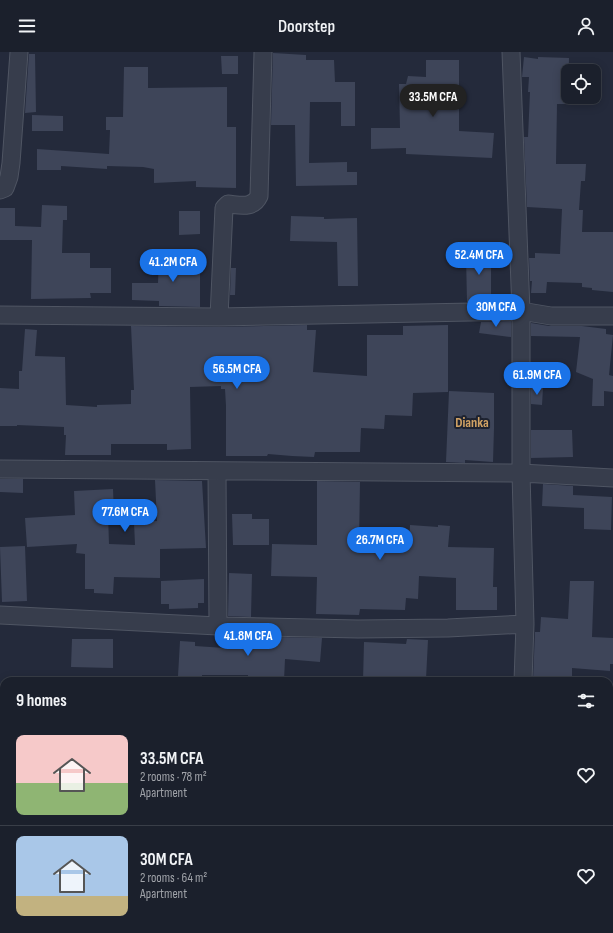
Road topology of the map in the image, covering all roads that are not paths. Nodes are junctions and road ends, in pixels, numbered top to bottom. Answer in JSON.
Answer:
{"nodes":[{"id":1,"x":18,"y":52,"type":"edge"},
{"id":2,"x":262,"y":52,"type":"edge"},
{"id":3,"x":511,"y":52,"type":"edge"},
{"id":4,"x":0,"y":190,"type":"edge"},
{"id":5,"x":521,"y":311,"type":"junction"},
{"id":6,"x":0,"y":315,"type":"edge"},
{"id":7,"x":613,"y":316,"type":"edge"},
{"id":8,"x":219,"y":317,"type":"junction"},
{"id":9,"x":0,"y":469,"type":"edge"},
{"id":10,"x":218,"y":471,"type":"junction"},
{"id":11,"x":521,"y":473,"type":"junction"},
{"id":12,"x":613,"y":478,"type":"edge"},
{"id":13,"x":0,"y":614,"type":"edge"},
{"id":14,"x":525,"y":624,"type":"junction"},
{"id":15,"x":218,"y":626,"type":"junction"},
{"id":16,"x":523,"y":677,"type":"edge"}],
"edges":[{"from":1,"to":4,"type":"street"},
{"from":2,"to":8,"type":"street"},
{"from":3,"to":5,"type":"street"},
{"from":5,"to":7,"type":"street"},
{"from":5,"to":8,"type":"street"},
{"from":5,"to":11,"type":"street"},
{"from":6,"to":8,"type":"street"},
{"from":9,"to":10,"type":"street"},
{"from":10,"to":11,"type":"street"},
{"from":10,"to":15,"type":"street"},
{"from":11,"to":12,"type":"street"},
{"from":11,"to":14,"type":"street"},
{"from":13,"to":15,"type":"street"},
{"from":14,"to":15,"type":"street"},
{"from":14,"to":16,"type":"street"}]}
